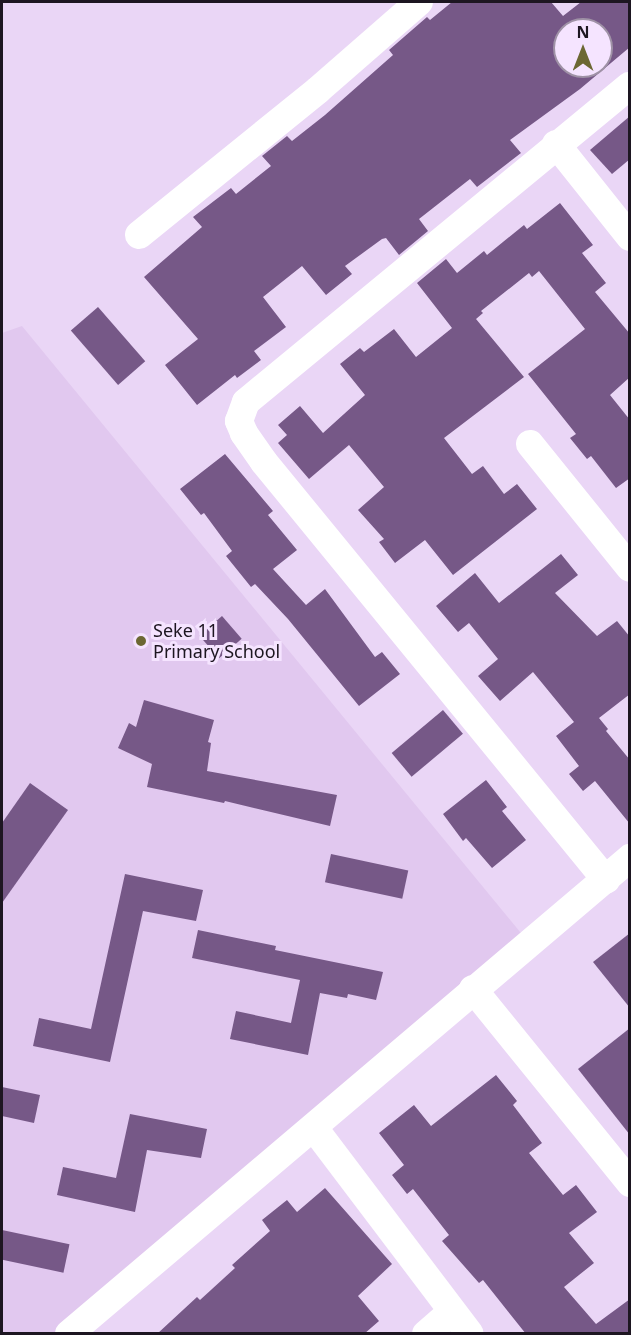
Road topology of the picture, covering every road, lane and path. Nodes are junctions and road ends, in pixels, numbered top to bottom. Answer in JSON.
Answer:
{"nodes":[{"id":1,"x":419,"y":2,"type":"edge"},
{"id":2,"x":630,"y":86,"type":"edge"},
{"id":3,"x":556,"y":144,"type":"junction"},
{"id":4,"x":139,"y":235,"type":"dead end"},
{"id":5,"x":630,"y":237,"type":"edge"},
{"id":6,"x":530,"y":444,"type":"dead end"},
{"id":7,"x":630,"y":568,"type":"edge"},
{"id":8,"x":630,"y":858,"type":"edge"},
{"id":9,"x":606,"y":880,"type":"junction"},
{"id":10,"x":473,"y":989,"type":"junction"},
{"id":11,"x":314,"y":1128,"type":"junction"},
{"id":12,"x":630,"y":1183,"type":"edge"},
{"id":13,"x":451,"y":1312,"type":"junction"},
{"id":14,"x":69,"y":1334,"type":"edge"},
{"id":15,"x":426,"y":1334,"type":"edge"},
{"id":16,"x":470,"y":1334,"type":"edge"}],
"edges":[{"from":1,"to":4,"type":"street"},
{"from":2,"to":3,"type":"street"},
{"from":3,"to":5,"type":"street"},
{"from":3,"to":9,"type":"street"},
{"from":6,"to":7,"type":"street"},
{"from":8,"to":9,"type":"street"},
{"from":9,"to":10,"type":"street"},
{"from":10,"to":11,"type":"street"},
{"from":10,"to":12,"type":"street"},
{"from":11,"to":13,"type":"street"},
{"from":11,"to":14,"type":"street"},
{"from":13,"to":15,"type":"street"},
{"from":13,"to":16,"type":"street"}]}
